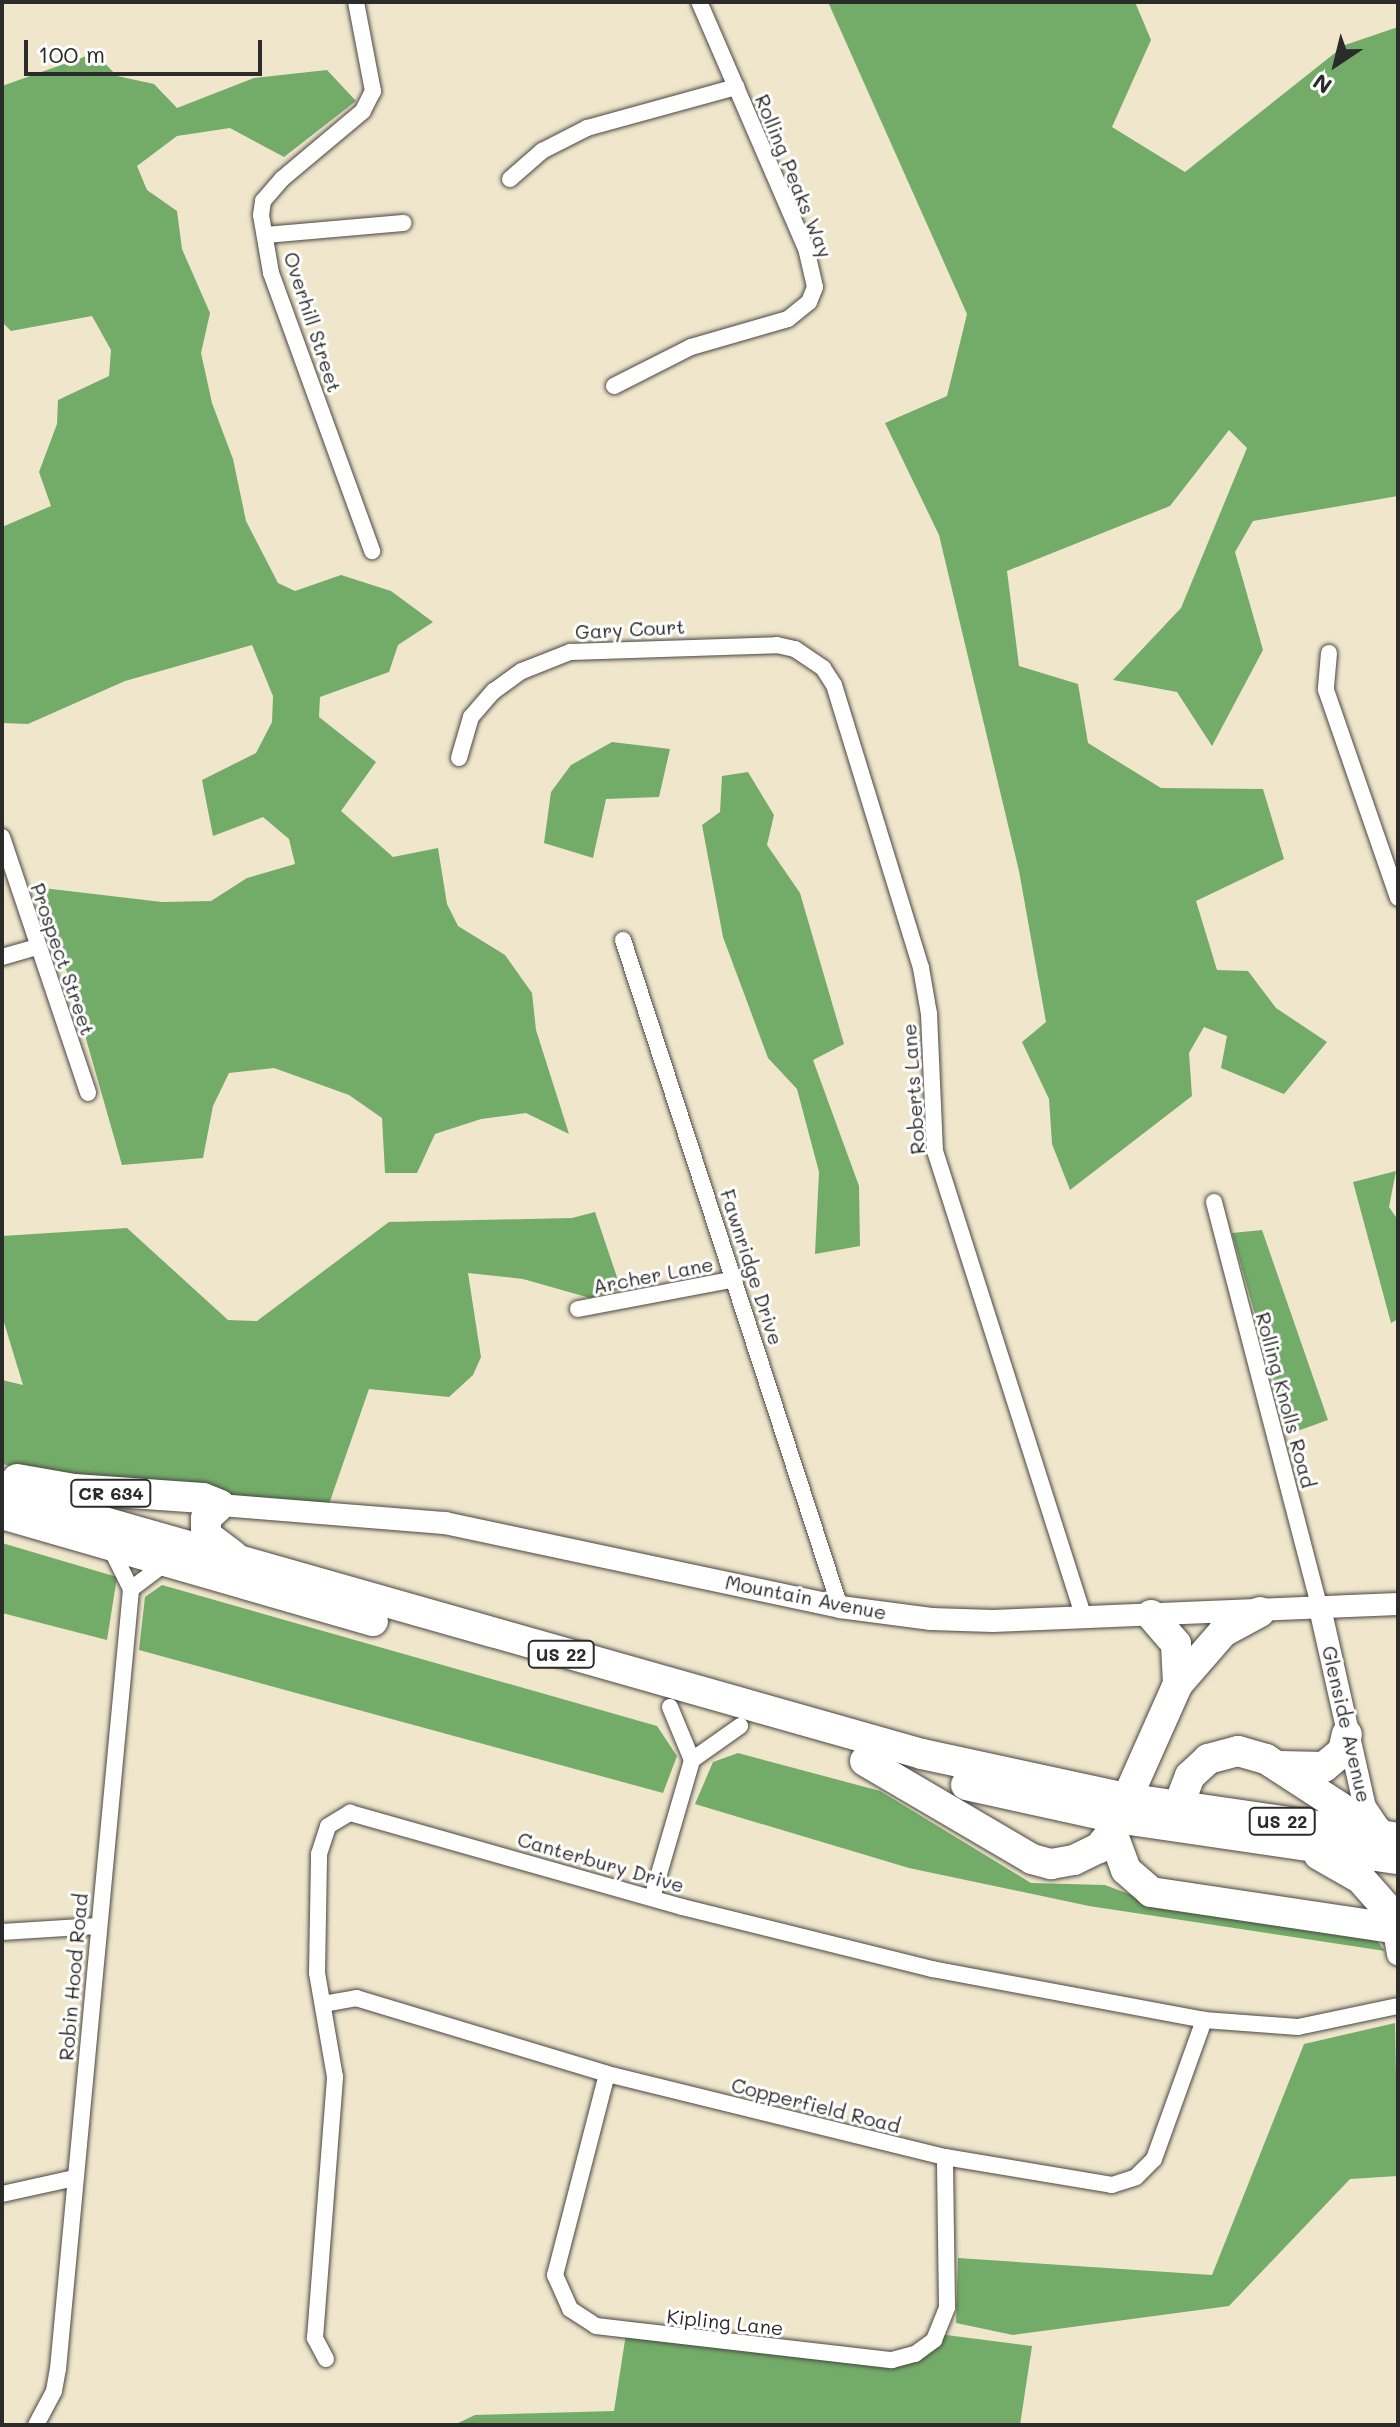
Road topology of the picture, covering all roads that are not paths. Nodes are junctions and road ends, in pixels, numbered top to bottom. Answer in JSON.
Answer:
{"nodes":[{"id":1,"x":356,"y":2,"type":"edge"},
{"id":2,"x":699,"y":2,"type":"edge"},
{"id":3,"x":736,"y":87,"type":"junction"},
{"id":4,"x":510,"y":179,"type":"dead end"},
{"id":5,"x":403,"y":223,"type":"dead end"},
{"id":6,"x":265,"y":235,"type":"junction"},
{"id":7,"x":614,"y":386,"type":"dead end"},
{"id":8,"x":372,"y":551,"type":"dead end"},
{"id":9,"x":1329,"y":653,"type":"dead end"},
{"id":10,"x":807,"y":656,"type":"joint"},
{"id":11,"x":459,"y":758,"type":"dead end"},
{"id":12,"x":2,"y":837,"type":"edge"},
{"id":13,"x":1398,"y":898,"type":"edge"},
{"id":14,"x":623,"y":940,"type":"dead end"},
{"id":15,"x":36,"y":947,"type":"junction"},
{"id":16,"x":2,"y":957,"type":"edge"},
{"id":17,"x":88,"y":1093,"type":"dead end"},
{"id":18,"x":1214,"y":1202,"type":"dead end"},
{"id":19,"x":735,"y":1279,"type":"junction"},
{"id":20,"x":578,"y":1309,"type":"dead end"},
{"id":21,"x":2,"y":1476,"type":"edge"},
{"id":22,"x":2,"y":1493,"type":"edge"},
{"id":23,"x":220,"y":1505,"type":"junction"},
{"id":24,"x":2,"y":1514,"type":"edge"},
{"id":25,"x":109,"y":1545,"type":"junction"},
{"id":26,"x":167,"y":1562,"type":"junction"},
{"id":27,"x":245,"y":1562,"type":"junction"},
{"id":28,"x":131,"y":1589,"type":"junction"},
{"id":29,"x":1398,"y":1604,"type":"edge"},
{"id":30,"x":840,"y":1607,"type":"junction"},
{"id":31,"x":1320,"y":1608,"type":"junction"},
{"id":32,"x":1260,"y":1612,"type":"junction"},
{"id":33,"x":1151,"y":1615,"type":"junction"},
{"id":34,"x":1084,"y":1618,"type":"junction"},
{"id":35,"x":1178,"y":1684,"type":"junction"},
{"id":36,"x":670,"y":1707,"type":"junction"},
{"id":37,"x":740,"y":1726,"type":"junction"},
{"id":38,"x":1347,"y":1734,"type":"junction"},
{"id":39,"x":692,"y":1760,"type":"junction"},
{"id":40,"x":865,"y":1761,"type":"junction"},
{"id":41,"x":1274,"y":1765,"type":"junction"},
{"id":42,"x":1118,"y":1816,"type":"junction"},
{"id":43,"x":1187,"y":1819,"type":"junction"},
{"id":44,"x":1394,"y":1844,"type":"edge"},
{"id":45,"x":1306,"y":1848,"type":"junction"},
{"id":46,"x":652,"y":1898,"type":"junction"},
{"id":47,"x":1395,"y":1921,"type":"edge"},
{"id":48,"x":97,"y":1926,"type":"junction"},
{"id":49,"x":2,"y":1932,"type":"edge"},
{"id":50,"x":323,"y":2004,"type":"junction"},
{"id":51,"x":1398,"y":2006,"type":"edge"},
{"id":52,"x":1204,"y":2020,"type":"junction"},
{"id":53,"x":607,"y":2074,"type":"junction"},
{"id":54,"x":945,"y":2157,"type":"junction"},
{"id":55,"x":75,"y":2178,"type":"junction"},
{"id":56,"x":2,"y":2194,"type":"edge"},
{"id":57,"x":326,"y":2359,"type":"dead end"},
{"id":58,"x":36,"y":2425,"type":"edge"}],
"edges":[{"from":1,"to":6,"type":"street","name":"Overhill Street"},
{"from":2,"to":3,"type":"street","name":"Rolling Peaks Way"},
{"from":3,"to":4,"type":"street"},
{"from":3,"to":7,"type":"street","name":"Rolling Peaks Way"},
{"from":5,"to":6,"type":"street"},
{"from":6,"to":8,"type":"street","name":"Overhill Street"},
{"from":9,"to":13,"type":"street"},
{"from":10,"to":11,"type":"street","name":"Gary Court"},
{"from":10,"to":34,"type":"street","name":"Roberts Lane"},
{"from":12,"to":15,"type":"street","name":"Prospect Street"},
{"from":14,"to":19,"type":"street","name":"Fawnridge Drive"},
{"from":15,"to":16,"type":"street"},
{"from":15,"to":17,"type":"street","name":"Prospect Street"},
{"from":18,"to":31,"type":"street","name":"Rolling Knolls Road"},
{"from":19,"to":20,"type":"street","name":"Archer Lane"},
{"from":19,"to":30,"type":"street","name":"Fawnridge Drive"},
{"from":21,"to":23,"type":"highway","number":"CR 634"},
{"from":22,"to":27,"type":"highway","number":"US 22"},
{"from":23,"to":27,"type":"highway"},
{"from":23,"to":30,"type":"street","name":"Mountain Avenue","number":"CR 634"},
{"from":24,"to":25,"type":"highway","number":"US 22"},
{"from":25,"to":26,"type":"highway","number":"US 22"},
{"from":25,"to":28,"type":"street"},
{"from":26,"to":28,"type":"street"},
{"from":26,"to":36,"type":"highway","number":"US 22"},
{"from":27,"to":42,"type":"highway","number":"US 22"},
{"from":28,"to":48,"type":"street","name":"Robin Hood Road"},
{"from":29,"to":31,"type":"street","name":"Mountain Avenue","number":"CR 634"},
{"from":30,"to":34,"type":"street","name":"Mountain Avenue","number":"CR 634"},
{"from":31,"to":32,"type":"street","name":"Mountain Avenue","number":"CR 634"},
{"from":31,"to":38,"type":"street","name":"Glenside Avenue"},
{"from":32,"to":33,"type":"street","name":"Mountain Avenue","number":"CR 634"},
{"from":32,"to":35,"type":"highway"},
{"from":33,"to":34,"type":"street","name":"Mountain Avenue","number":"CR 634"},
{"from":33,"to":35,"type":"highway"},
{"from":35,"to":42,"type":"highway"},
{"from":36,"to":37,"type":"highway","number":"US 22"},
{"from":36,"to":39,"type":"street"},
{"from":37,"to":39,"type":"street"},
{"from":37,"to":40,"type":"highway","number":"US 22"},
{"from":38,"to":41,"type":"highway"},
{"from":38,"to":44,"type":"street","name":"Glenside Avenue"},
{"from":39,"to":46,"type":"street"},
{"from":40,"to":42,"type":"highway","number":"US 22"},
{"from":40,"to":42,"type":"highway"},
{"from":41,"to":43,"type":"highway"},
{"from":41,"to":44,"type":"highway"},
{"from":42,"to":43,"type":"highway","number":"US 22"},
{"from":42,"to":47,"type":"highway"},
{"from":43,"to":44,"type":"highway","number":"US 22"},
{"from":43,"to":45,"type":"highway","number":"US 22"},
{"from":44,"to":45,"type":"highway","number":"US 22"},
{"from":45,"to":47,"type":"highway"},
{"from":46,"to":50,"type":"street","name":"Canterbury Drive"},
{"from":46,"to":52,"type":"street","name":"Canterbury Drive"},
{"from":48,"to":49,"type":"street"},
{"from":48,"to":55,"type":"street","name":"Robin Hood Road"},
{"from":50,"to":53,"type":"street","name":"Copperfield Road"},
{"from":50,"to":57,"type":"street","name":"Canterbury Drive"},
{"from":51,"to":52,"type":"street","name":"Canterbury Drive"},
{"from":52,"to":54,"type":"street","name":"Copperfield Road"},
{"from":53,"to":54,"type":"street","name":"Copperfield Road"},
{"from":53,"to":54,"type":"street","name":"Kipling Lane"},
{"from":55,"to":56,"type":"street"},
{"from":55,"to":58,"type":"street","name":"Robin Hood Road"}]}
